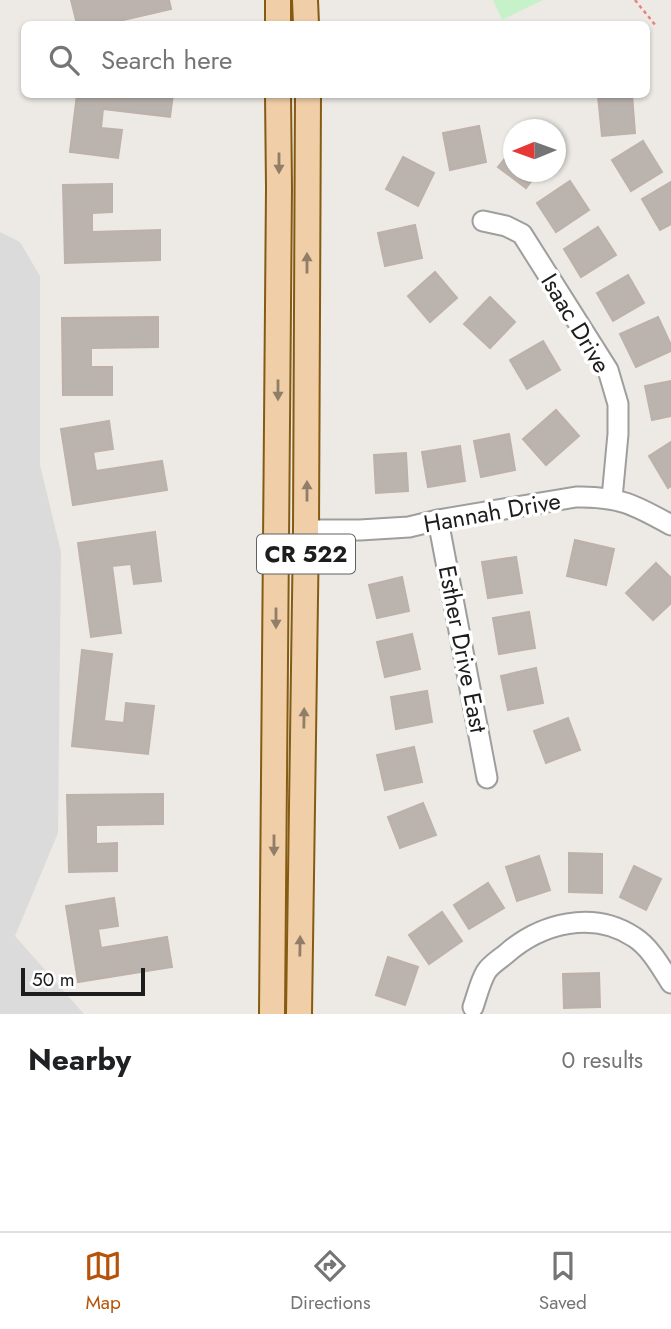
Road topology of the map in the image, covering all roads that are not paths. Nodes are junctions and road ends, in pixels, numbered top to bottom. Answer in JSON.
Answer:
{"nodes":[{"id":1,"x":278,"y":0,"type":"edge"},
{"id":2,"x":305,"y":0,"type":"edge"},
{"id":3,"x":278,"y":21,"type":"edge"},
{"id":4,"x":306,"y":21,"type":"edge"},
{"id":5,"x":278,"y":98,"type":"edge"},
{"id":6,"x":308,"y":98,"type":"edge"},
{"id":7,"x":484,"y":221,"type":"dead end"},
{"id":8,"x":612,"y":498,"type":"junction"},
{"id":9,"x":438,"y":520,"type":"junction"},
{"id":10,"x":671,"y":525,"type":"edge"},
{"id":11,"x":306,"y":530,"type":"junction"},
{"id":12,"x":487,"y":778,"type":"dead end"},
{"id":13,"x":671,"y":983,"type":"edge"},
{"id":14,"x":473,"y":1007,"type":"dead end"},
{"id":15,"x":272,"y":1014,"type":"edge"},
{"id":16,"x":299,"y":1014,"type":"edge"}],
"edges":[{"from":1,"to":3,"type":"main road"},
{"from":2,"to":4,"type":"main road"},
{"from":5,"to":15,"type":"main road","number":"CR 522","one_way":true},
{"from":11,"to":6,"type":"main road","number":"CR 522","one_way":true},
{"from":7,"to":8,"type":"street","name":"Isaac Drive"},
{"from":8,"to":9,"type":"street","name":"Hannah Drive"},
{"from":8,"to":10,"type":"street","name":"Hannah Drive"},
{"from":9,"to":11,"type":"street","name":"Hannah Drive"},
{"from":9,"to":12,"type":"street","name":"Esther Drive East"},
{"from":16,"to":11,"type":"main road","number":"CR 522","one_way":true},
{"from":13,"to":14,"type":"street"}]}
